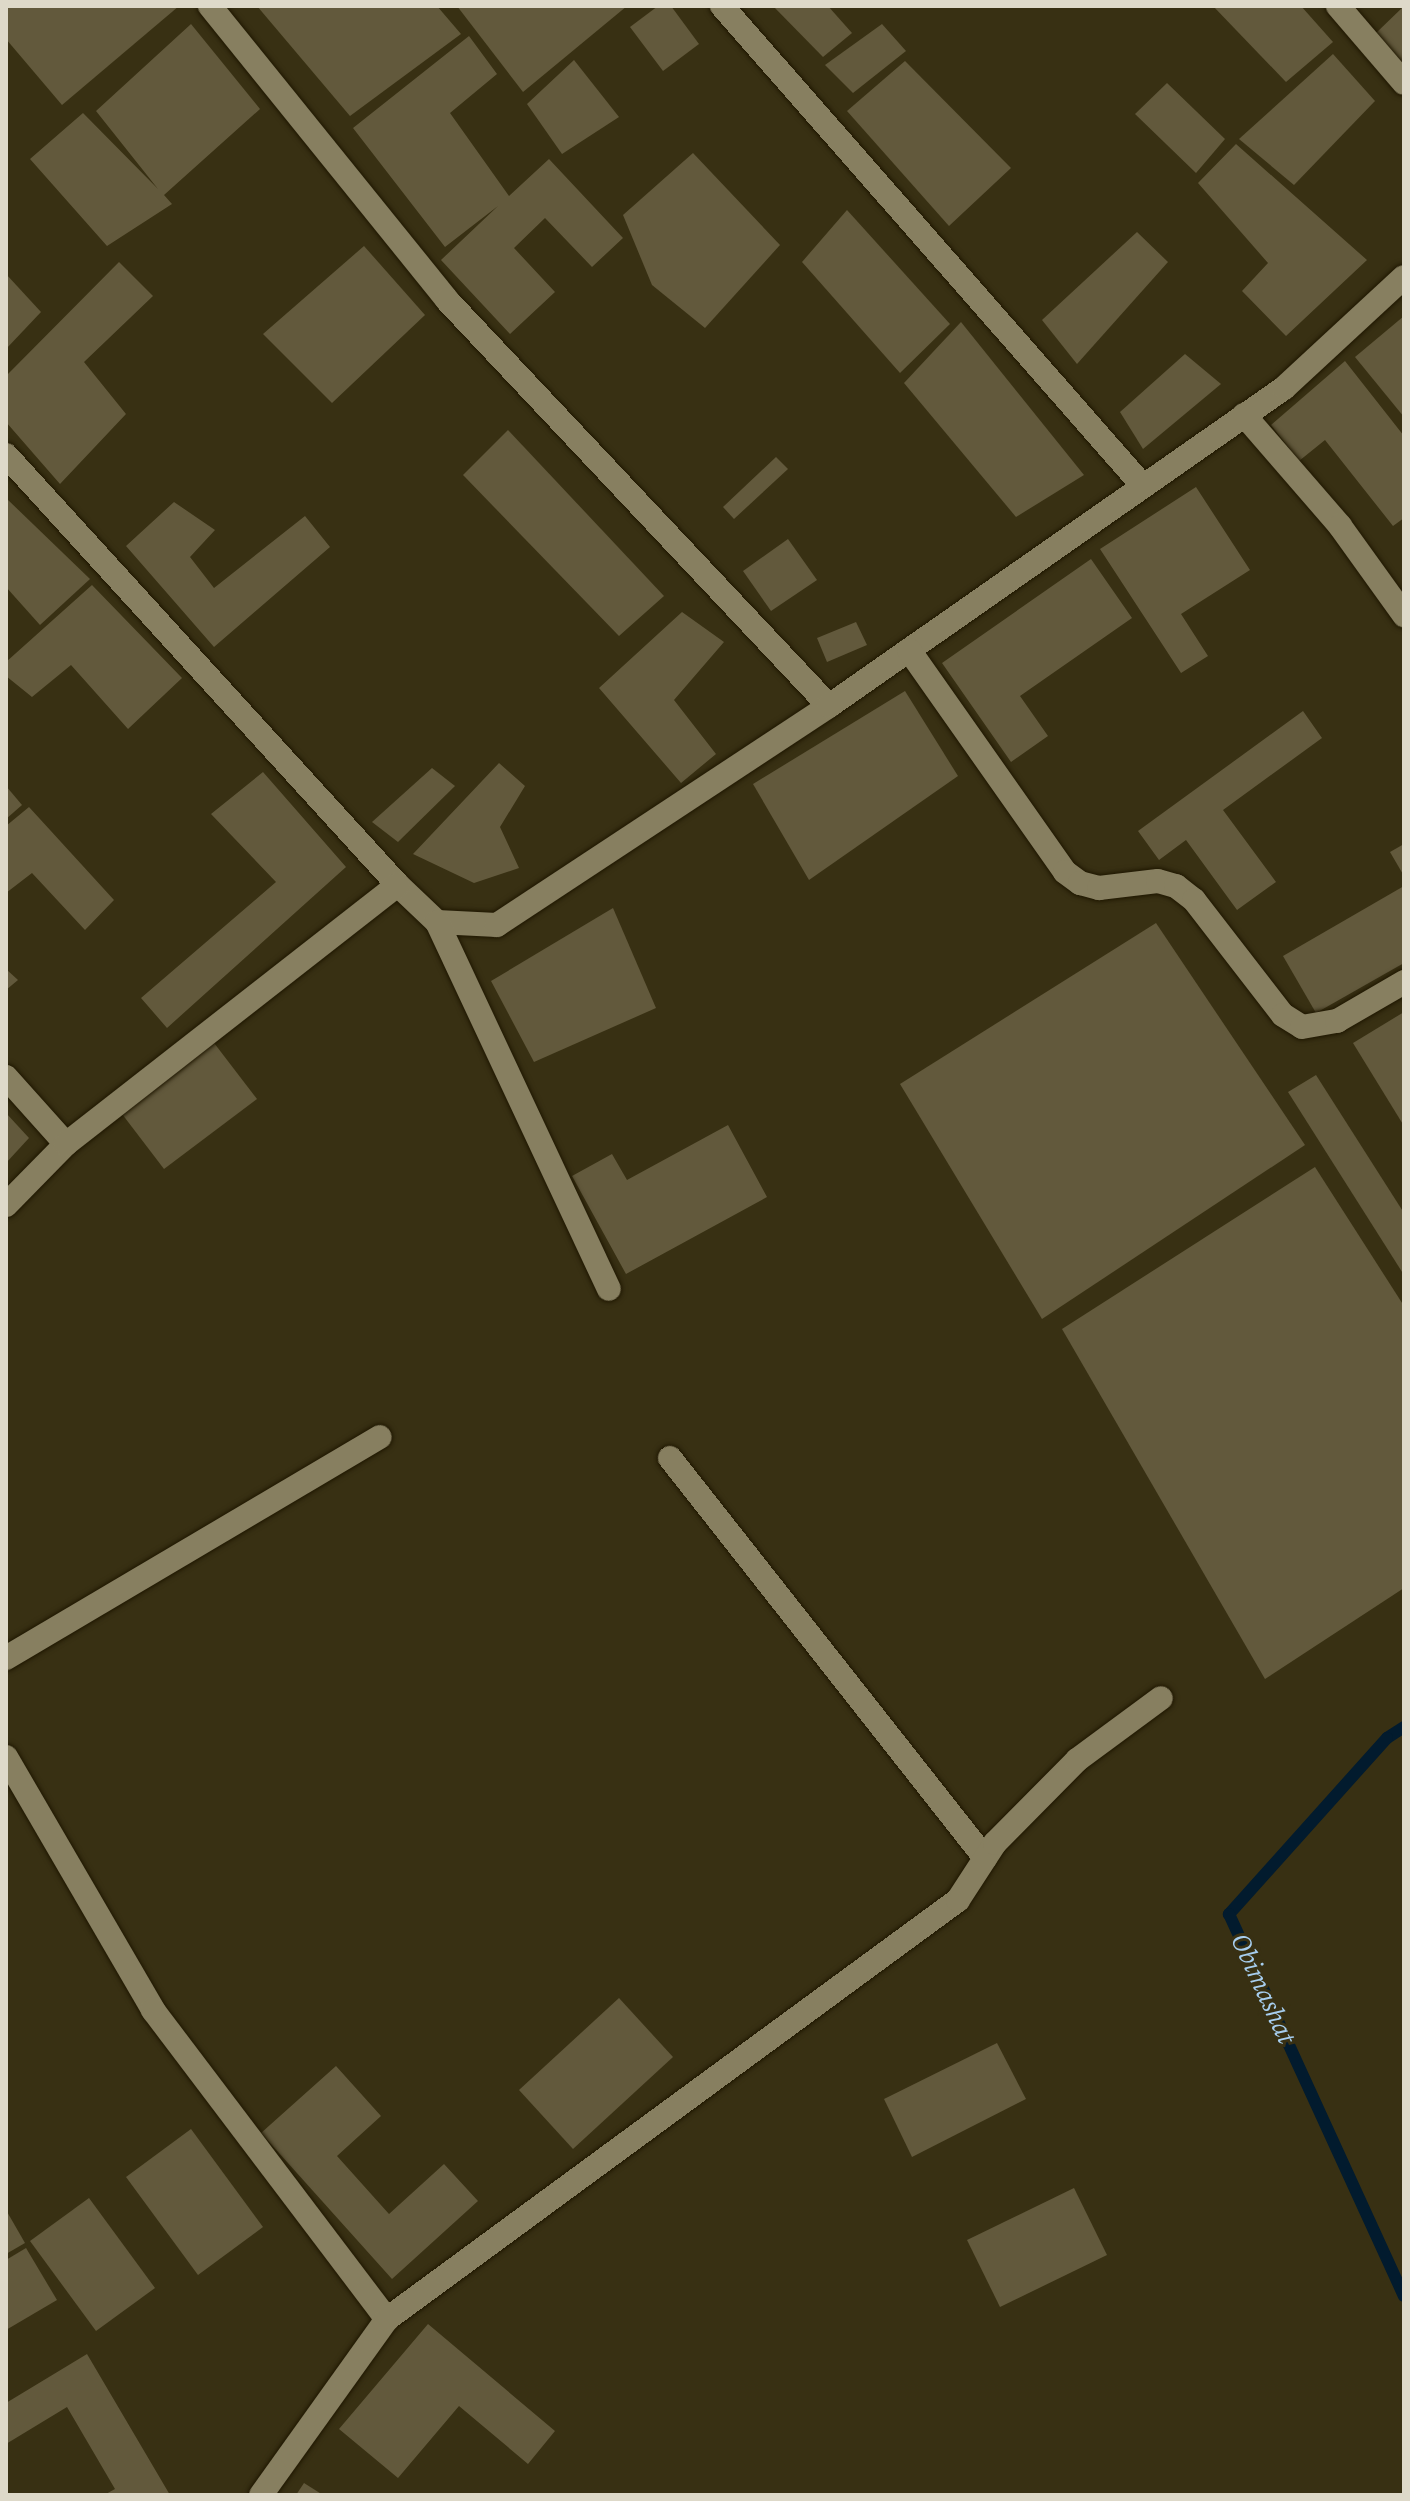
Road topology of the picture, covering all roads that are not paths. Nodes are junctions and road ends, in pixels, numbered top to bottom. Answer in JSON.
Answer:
{"nodes":[{"id":1,"x":210,"y":6,"type":"edge"},
{"id":2,"x":722,"y":6,"type":"edge"},
{"id":3,"x":1338,"y":6,"type":"edge"},
{"id":4,"x":1404,"y":83,"type":"edge"},
{"id":5,"x":1404,"y":277,"type":"edge"},
{"id":6,"x":1244,"y":415,"type":"junction"},
{"id":7,"x":6,"y":455,"type":"edge"},
{"id":8,"x":1142,"y":485,"type":"junction"},
{"id":9,"x":1404,"y":615,"type":"edge"},
{"id":10,"x":909,"y":650,"type":"junction"},
{"id":11,"x":829,"y":706,"type":"junction"},
{"id":12,"x":398,"y":885,"type":"junction"},
{"id":13,"x":437,"y":922,"type":"junction"},
{"id":14,"x":1404,"y":982,"type":"edge"},
{"id":15,"x":6,"y":1077,"type":"edge"},
{"id":16,"x":66,"y":1144,"type":"junction"},
{"id":17,"x":6,"y":1205,"type":"edge"},
{"id":18,"x":609,"y":1289,"type":"dead end"},
{"id":19,"x":379,"y":1437,"type":"dead end"},
{"id":20,"x":670,"y":1458,"type":"dead end"},
{"id":21,"x":6,"y":1658,"type":"edge"},
{"id":22,"x":1161,"y":1698,"type":"dead end"},
{"id":23,"x":6,"y":1757,"type":"edge"},
{"id":24,"x":985,"y":1858,"type":"junction"},
{"id":25,"x":387,"y":2319,"type":"junction"},
{"id":26,"x":261,"y":2495,"type":"edge"}],
"edges":[{"from":1,"to":11,"type":"street"},
{"from":2,"to":8,"type":"street"},
{"from":3,"to":4,"type":"street"},
{"from":5,"to":6,"type":"street"},
{"from":6,"to":8,"type":"street"},
{"from":6,"to":9,"type":"street"},
{"from":7,"to":12,"type":"street"},
{"from":8,"to":10,"type":"street"},
{"from":10,"to":11,"type":"street"},
{"from":10,"to":14,"type":"street"},
{"from":11,"to":13,"type":"street"},
{"from":12,"to":13,"type":"street"},
{"from":12,"to":16,"type":"street"},
{"from":13,"to":18,"type":"street"},
{"from":15,"to":16,"type":"street"},
{"from":16,"to":17,"type":"street"},
{"from":19,"to":21,"type":"street"},
{"from":20,"to":24,"type":"street"},
{"from":22,"to":24,"type":"street"},
{"from":23,"to":25,"type":"street"},
{"from":24,"to":25,"type":"street"},
{"from":25,"to":26,"type":"street"}]}
